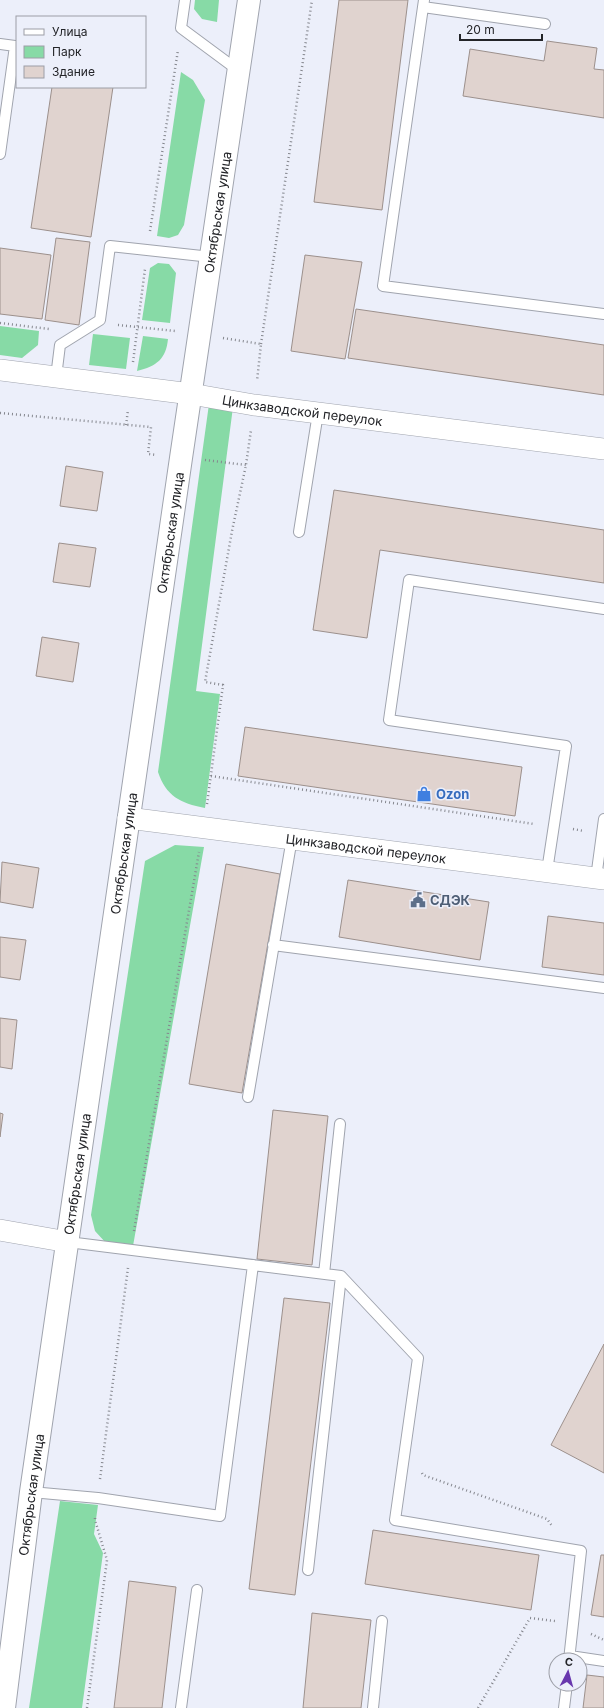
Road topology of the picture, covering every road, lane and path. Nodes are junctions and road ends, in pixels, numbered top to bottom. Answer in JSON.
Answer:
{"nodes":[{"id":1,"x":185,"y":0,"type":"edge"},
{"id":2,"x":249,"y":0,"type":"edge"},
{"id":3,"x":312,"y":0,"type":"edge"},
{"id":4,"x":424,"y":4,"type":"edge"},
{"id":5,"x":545,"y":24,"type":"dead end"},
{"id":6,"x":181,"y":28,"type":"junction"},
{"id":7,"x":0,"y":44,"type":"edge"},
{"id":8,"x":239,"y":71,"type":"junction"},
{"id":9,"x":0,"y":154,"type":"edge"},
{"id":10,"x":147,"y":250,"type":"junction"},
{"id":11,"x":211,"y":257,"type":"junction"},
{"id":12,"x":604,"y":314,"type":"edge"},
{"id":13,"x":261,"y":344,"type":"dead end"},
{"id":14,"x":0,"y":370,"type":"edge"},
{"id":15,"x":56,"y":377,"type":"junction"},
{"id":16,"x":130,"y":386,"type":"junction"},
{"id":17,"x":191,"y":394,"type":"junction"},
{"id":18,"x":0,"y":413,"type":"edge"},
{"id":19,"x":318,"y":413,"type":"junction"},
{"id":20,"x":126,"y":425,"type":"junction"},
{"id":21,"x":604,"y":449,"type":"edge"},
{"id":22,"x":181,"y":458,"type":"junction"},
{"id":23,"x":299,"y":532,"type":"dead end"},
{"id":24,"x":604,"y":609,"type":"edge"},
{"id":25,"x":211,"y":776,"type":"junction"},
{"id":26,"x":128,"y":818,"type":"junction"},
{"id":27,"x":604,"y":820,"type":"edge"},
{"id":28,"x":554,"y":826,"type":"junction"},
{"id":29,"x":204,"y":828,"type":"junction"},
{"id":30,"x":602,"y":833,"type":"junction"},
{"id":31,"x":292,"y":838,"type":"junction"},
{"id":32,"x":547,"y":872,"type":"junction"},
{"id":33,"x":600,"y":878,"type":"edge"},
{"id":34,"x":273,"y":945,"type":"junction"},
{"id":35,"x":604,"y":988,"type":"edge"},
{"id":36,"x":248,"y":1097,"type":"dead end"},
{"id":37,"x":340,"y":1124,"type":"dead end"},
{"id":38,"x":0,"y":1230,"type":"edge"},
{"id":39,"x":68,"y":1242,"type":"junction"},
{"id":40,"x":130,"y":1251,"type":"junction"},
{"id":41,"x":253,"y":1265,"type":"junction"},
{"id":42,"x":324,"y":1274,"type":"junction"},
{"id":43,"x":341,"y":1276,"type":"junction"},
{"id":44,"x":422,"y":1467,"type":"dead end"},
{"id":45,"x":31,"y":1492,"type":"junction"},
{"id":46,"x":98,"y":1498,"type":"junction"},
{"id":47,"x":555,"y":1532,"type":"dead end"},
{"id":48,"x":308,"y":1570,"type":"dead end"},
{"id":49,"x":197,"y":1590,"type":"dead end"},
{"id":50,"x":382,"y":1621,"type":"dead end"},
{"id":51,"x":556,"y":1621,"type":"dead end"},
{"id":52,"x":590,"y":1634,"type":"dead end"},
{"id":53,"x":604,"y":1640,"type":"edge"},
{"id":54,"x":571,"y":1652,"type":"edge"},
{"id":55,"x":588,"y":1660,"type":"edge"},
{"id":56,"x":604,"y":1661,"type":"edge"},
{"id":57,"x":566,"y":1692,"type":"edge"},
{"id":58,"x":4,"y":1708,"type":"edge"},
{"id":59,"x":87,"y":1708,"type":"edge"},
{"id":60,"x":180,"y":1708,"type":"edge"},
{"id":61,"x":373,"y":1708,"type":"edge"},
{"id":62,"x":478,"y":1708,"type":"edge"},
{"id":63,"x":564,"y":1708,"type":"edge"}],
"edges":[{"from":1,"to":6,"type":"lane"},
{"from":2,"to":8,"type":"street","name":"Октябрьская улица"},
{"from":3,"to":13,"type":"path"},
{"from":4,"to":5,"type":"lane"},
{"from":4,"to":12,"type":"lane"},
{"from":6,"to":8,"type":"lane"},
{"from":6,"to":10,"type":"path"},
{"from":7,"to":9,"type":"lane"},
{"from":8,"to":11,"type":"street","name":"Октябрьская улица"},
{"from":10,"to":11,"type":"lane"},
{"from":10,"to":15,"type":"lane"},
{"from":10,"to":16,"type":"path"},
{"from":11,"to":17,"type":"street","name":"Октябрьская улица"},
{"from":14,"to":15,"type":"street","name":"Цинкзаводской переулок"},
{"from":15,"to":16,"type":"street","name":"Цинкзаводской переулок"},
{"from":16,"to":17,"type":"street","name":"Цинкзаводской переулок"},
{"from":16,"to":20,"type":"path"},
{"from":17,"to":19,"type":"street","name":"Цинкзаводской переулок"},
{"from":17,"to":22,"type":"street","name":"Октябрьская улица"},
{"from":18,"to":20,"type":"path"},
{"from":19,"to":21,"type":"street","name":"Цинкзаводской переулок"},
{"from":19,"to":23,"type":"lane"},
{"from":20,"to":22,"type":"path"},
{"from":22,"to":25,"type":"path"},
{"from":22,"to":26,"type":"street","name":"Октябрьская улица"},
{"from":24,"to":28,"type":"lane"},
{"from":25,"to":28,"type":"path"},
{"from":25,"to":29,"type":"path"},
{"from":26,"to":29,"type":"street","name":"Цинкзаводской переулок"},
{"from":26,"to":39,"type":"street","name":"Октябрьская улица"},
{"from":27,"to":30,"type":"lane"},
{"from":28,"to":30,"type":"path"},
{"from":28,"to":32,"type":"lane"},
{"from":29,"to":31,"type":"street","name":"Цинкзаводской переулок"},
{"from":29,"to":40,"type":"path"},
{"from":30,"to":33,"type":"lane"},
{"from":31,"to":32,"type":"street","name":"Цинкзаводской переулок"},
{"from":31,"to":34,"type":"lane"},
{"from":32,"to":33,"type":"street","name":"Цинкзаводской переулок"},
{"from":34,"to":35,"type":"lane"},
{"from":34,"to":36,"type":"lane"},
{"from":37,"to":42,"type":"lane"},
{"from":38,"to":39,"type":"street"},
{"from":39,"to":40,"type":"lane"},
{"from":39,"to":45,"type":"street","name":"Октябрьская улица"},
{"from":40,"to":41,"type":"lane"},
{"from":40,"to":46,"type":"path"},
{"from":41,"to":42,"type":"lane"},
{"from":41,"to":46,"type":"lane"},
{"from":42,"to":43,"type":"lane"},
{"from":43,"to":48,"type":"lane"},
{"from":43,"to":54,"type":"lane"},
{"from":44,"to":47,"type":"path"},
{"from":45,"to":46,"type":"lane"},
{"from":45,"to":58,"type":"street","name":"Октябрьская улица"},
{"from":46,"to":59,"type":"path"},
{"from":49,"to":60,"type":"lane"},
{"from":50,"to":61,"type":"lane"},
{"from":51,"to":62,"type":"path"},
{"from":52,"to":53,"type":"path"},
{"from":55,"to":56,"type":"lane"},
{"from":57,"to":63,"type":"lane"}]}
